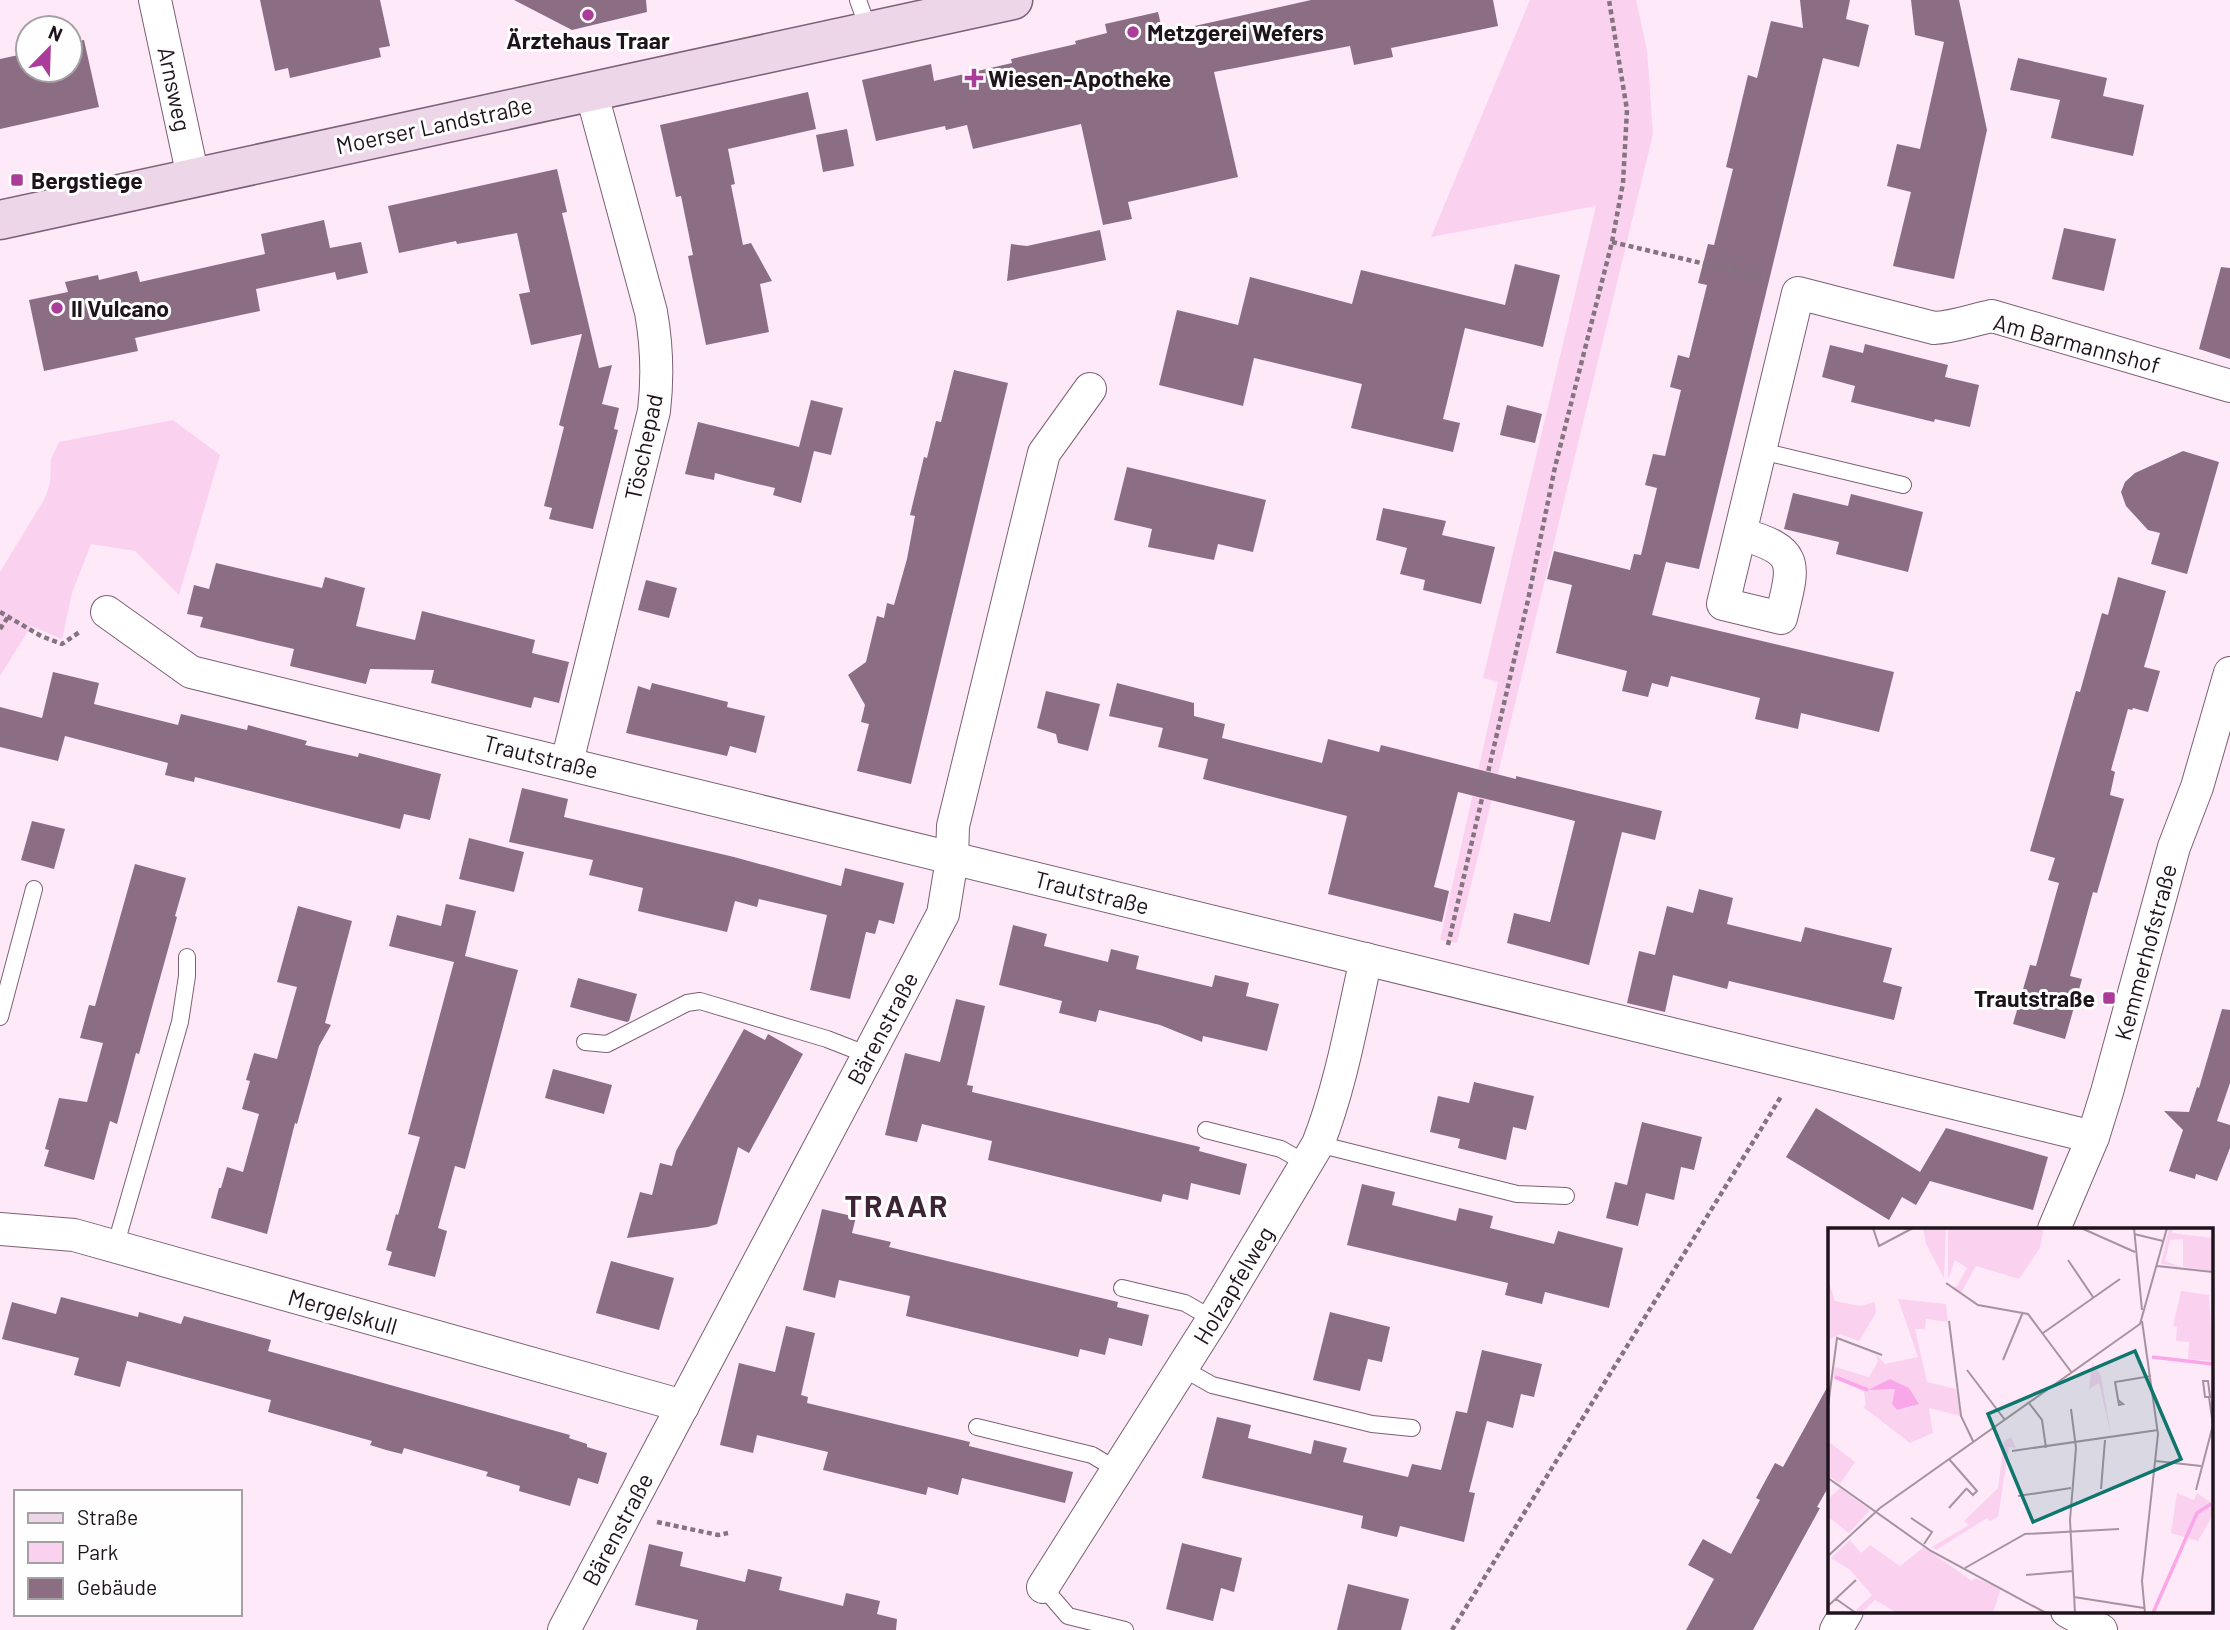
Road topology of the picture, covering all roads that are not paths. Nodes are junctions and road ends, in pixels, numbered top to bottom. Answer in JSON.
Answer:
{"nodes":[{"id":1,"x":155,"y":0,"type":"edge"},
{"id":2,"x":1013,"y":0,"type":"edge"},
{"id":3,"x":863,"y":16,"type":"edge"},
{"id":4,"x":591,"y":91,"type":"junction"},
{"id":5,"x":193,"y":177,"type":"junction"},
{"id":6,"x":0,"y":220,"type":"edge"},
{"id":7,"x":2230,"y":386,"type":"edge"},
{"id":8,"x":1090,"y":389,"type":"dead end"},
{"id":9,"x":1760,"y":451,"type":"junction"},
{"id":10,"x":1903,"y":485,"type":"dead end"},
{"id":11,"x":1741,"y":534,"type":"dead end"},
{"id":12,"x":107,"y":612,"type":"road end"},
{"id":13,"x":2230,"y":673,"type":"edge"},
{"id":14,"x":567,"y":762,"type":"junction"},
{"id":15,"x":952,"y":859,"type":"junction"},
{"id":16,"x":34,"y":889,"type":"dead end"},
{"id":17,"x":187,"y":957,"type":"dead end"},
{"id":18,"x":1366,"y":959,"type":"junction"},
{"id":19,"x":0,"y":1017,"type":"edge"},
{"id":20,"x":585,"y":1042,"type":"dead end"},
{"id":21,"x":868,"y":1055,"type":"junction"},
{"id":22,"x":1206,"y":1130,"type":"dead end"},
{"id":23,"x":2093,"y":1137,"type":"junction"},
{"id":24,"x":1312,"y":1154,"type":"junction"},
{"id":25,"x":1566,"y":1196,"type":"dead end"},
{"id":26,"x":2054,"y":1228,"type":"edge"},
{"id":27,"x":0,"y":1229,"type":"edge"},
{"id":28,"x":115,"y":1247,"type":"junction"},
{"id":29,"x":1122,"y":1288,"type":"dead end"},
{"id":30,"x":1213,"y":1319,"type":"junction"},
{"id":31,"x":1182,"y":1368,"type":"junction"},
{"id":32,"x":683,"y":1406,"type":"junction"},
{"id":33,"x":977,"y":1427,"type":"dead end"},
{"id":34,"x":1412,"y":1428,"type":"dead end"},
{"id":35,"x":1117,"y":1470,"type":"junction"},
{"id":36,"x":1043,"y":1587,"type":"joint"},
{"id":37,"x":1846,"y":1612,"type":"edge"},
{"id":38,"x":2069,"y":1612,"type":"edge"},
{"id":39,"x":564,"y":1630,"type":"edge"},
{"id":40,"x":1125,"y":1630,"type":"edge"},
{"id":41,"x":1836,"y":1630,"type":"edge"},
{"id":42,"x":2101,"y":1630,"type":"edge"}],
"edges":[{"from":1,"to":5,"type":"street","name":"Arnsweg"},
{"from":2,"to":3,"type":"main road","name":"Moerser Landstraße"},
{"from":3,"to":4,"type":"main road","name":"Moerser Landstraße"},
{"from":4,"to":5,"type":"main road","name":"Moerser Landstraße"},
{"from":4,"to":14,"type":"street","name":"Töschepad"},
{"from":5,"to":6,"type":"main road","name":"Moerser Landstraße"},
{"from":7,"to":9,"type":"street","name":"Am Barmannshof"},
{"from":8,"to":15,"type":"street","name":"Bärenstraße"},
{"from":9,"to":10,"type":"lane"},
{"from":9,"to":11,"type":"street"},
{"from":12,"to":14,"type":"street","name":"Trautstraße"},
{"from":13,"to":23,"type":"street","name":"Kemmerhofstraße"},
{"from":14,"to":15,"type":"street","name":"Trautstraße"},
{"from":15,"to":18,"type":"street","name":"Trautstraße"},
{"from":15,"to":21,"type":"street","name":"Bärenstraße"},
{"from":16,"to":19,"type":"lane"},
{"from":17,"to":28,"type":"lane"},
{"from":18,"to":23,"type":"street","name":"Trautstraße"},
{"from":18,"to":24,"type":"street","name":"Holzapfelweg"},
{"from":20,"to":21,"type":"lane"},
{"from":21,"to":32,"type":"street","name":"Bärenstraße"},
{"from":22,"to":24,"type":"lane"},
{"from":23,"to":26,"type":"street","name":"Kemmerhofstraße"},
{"from":24,"to":25,"type":"lane"},
{"from":24,"to":30,"type":"street","name":"Holzapfelweg"},
{"from":27,"to":28,"type":"street","name":"Mergelskull"},
{"from":28,"to":32,"type":"street","name":"Mergelskull"},
{"from":29,"to":30,"type":"lane"},
{"from":30,"to":31,"type":"street","name":"Holzapfelweg"},
{"from":31,"to":34,"type":"lane"},
{"from":31,"to":35,"type":"street","name":"Holzapfelweg"},
{"from":32,"to":39,"type":"street","name":"Bärenstraße"},
{"from":33,"to":35,"type":"lane"},
{"from":35,"to":36,"type":"street","name":"Holzapfelweg"},
{"from":36,"to":40,"type":"lane"},
{"from":37,"to":41,"type":"street"},
{"from":38,"to":42,"type":"street"}]}
